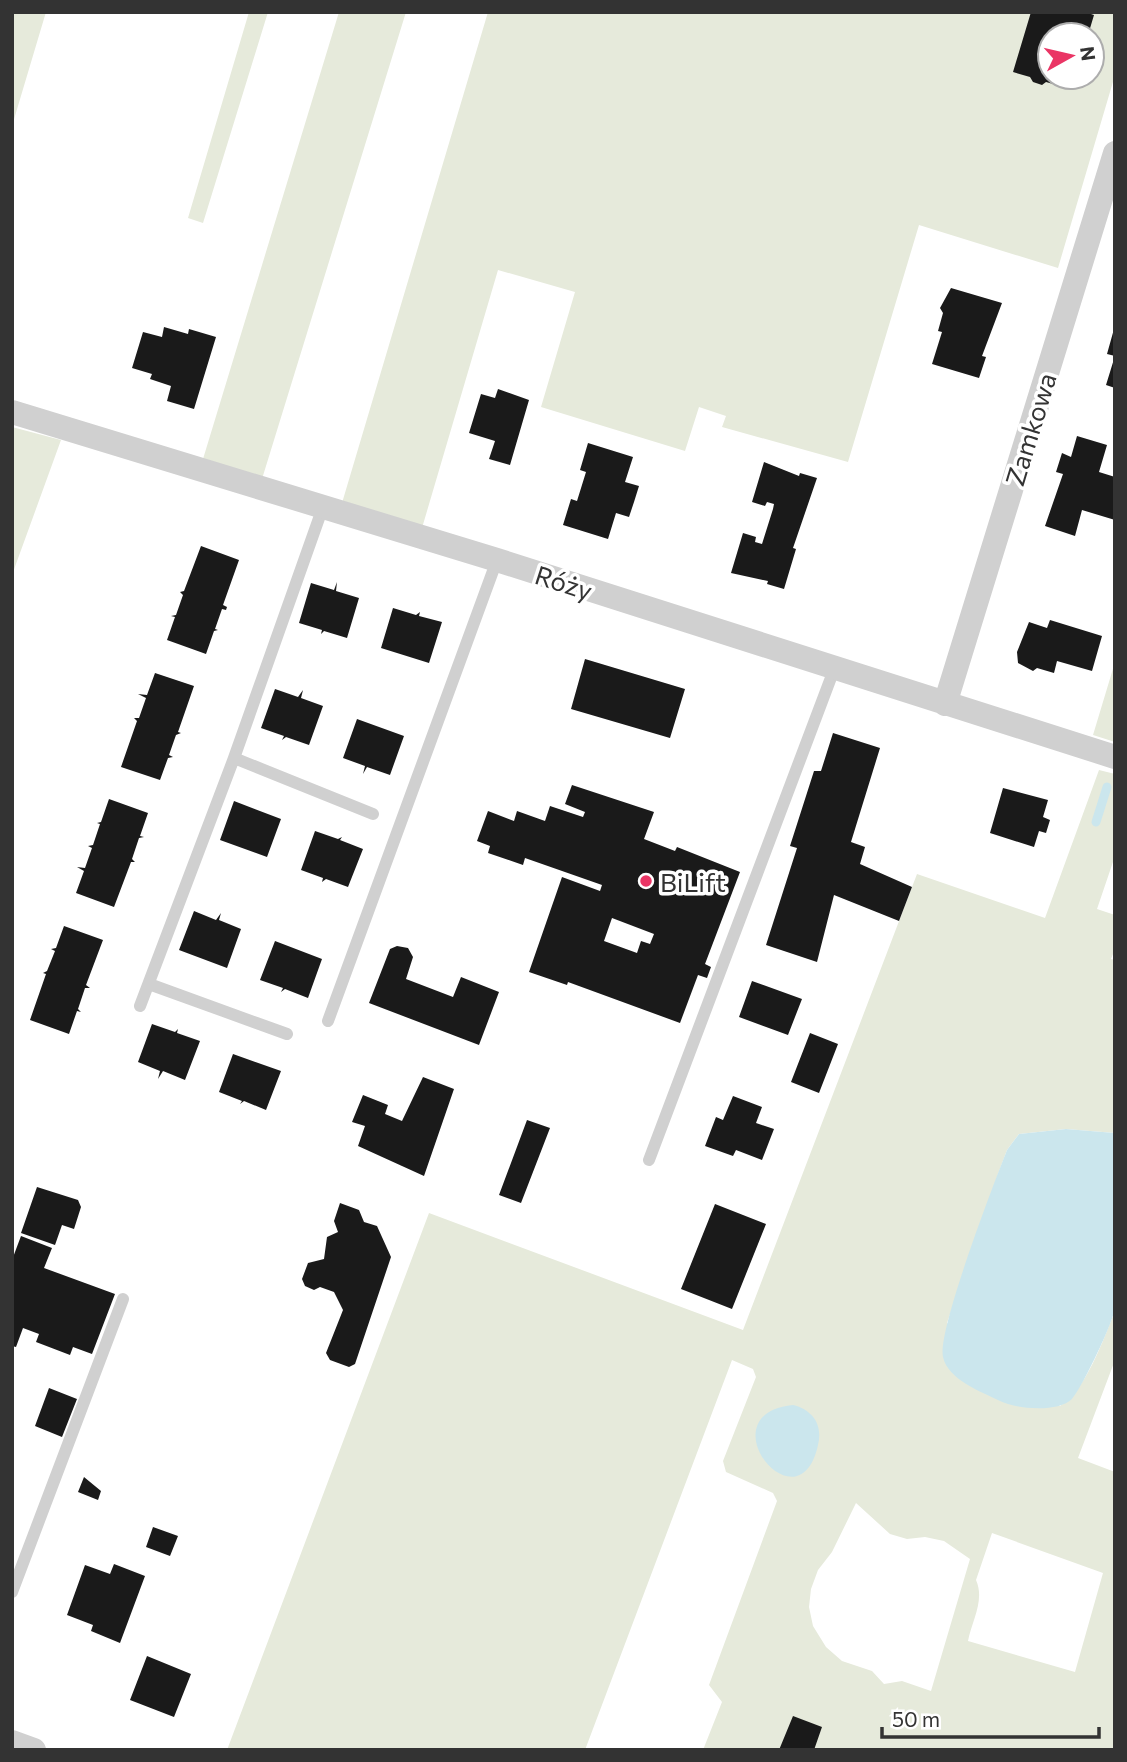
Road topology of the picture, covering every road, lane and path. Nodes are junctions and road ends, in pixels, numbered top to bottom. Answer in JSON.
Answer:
{"nodes":[{"id":1,"x":1115,"y":153,"type":"edge"},
{"id":2,"x":12,"y":412,"type":"edge"},
{"id":3,"x":323,"y":507,"type":"junction"},
{"id":4,"x":497,"y":559,"type":"junction"},
{"id":5,"x":835,"y":667,"type":"junction"},
{"id":6,"x":945,"y":704,"type":"junction"},
{"id":7,"x":1115,"y":757,"type":"edge"},
{"id":8,"x":234,"y":758,"type":"junction"},
{"id":9,"x":373,"y":814,"type":"dead end"},
{"id":10,"x":149,"y":984,"type":"junction"},
{"id":11,"x":140,"y":1006,"type":"dead end"},
{"id":12,"x":328,"y":1021,"type":"dead end"},
{"id":13,"x":287,"y":1034,"type":"dead end"},
{"id":14,"x":649,"y":1160,"type":"dead end"},
{"id":15,"x":123,"y":1299,"type":"dead end"},
{"id":16,"x":12,"y":1592,"type":"edge"},
{"id":17,"x":12,"y":1742,"type":"edge"},
{"id":18,"x":34,"y":1750,"type":"edge"}],
"edges":[{"from":1,"to":6,"type":"street","name":"Zamkowa"},
{"from":2,"to":3,"type":"street","name":"Róży"},
{"from":3,"to":4,"type":"street","name":"Róży"},
{"from":3,"to":8,"type":"lane"},
{"from":4,"to":5,"type":"street","name":"Róży"},
{"from":4,"to":12,"type":"lane"},
{"from":5,"to":6,"type":"street","name":"Róży"},
{"from":5,"to":14,"type":"lane"},
{"from":6,"to":7,"type":"street","name":"Róży"},
{"from":8,"to":9,"type":"lane"},
{"from":8,"to":10,"type":"lane"},
{"from":10,"to":11,"type":"lane"},
{"from":10,"to":13,"type":"lane"},
{"from":15,"to":16,"type":"lane"},
{"from":17,"to":18,"type":"street"}]}
